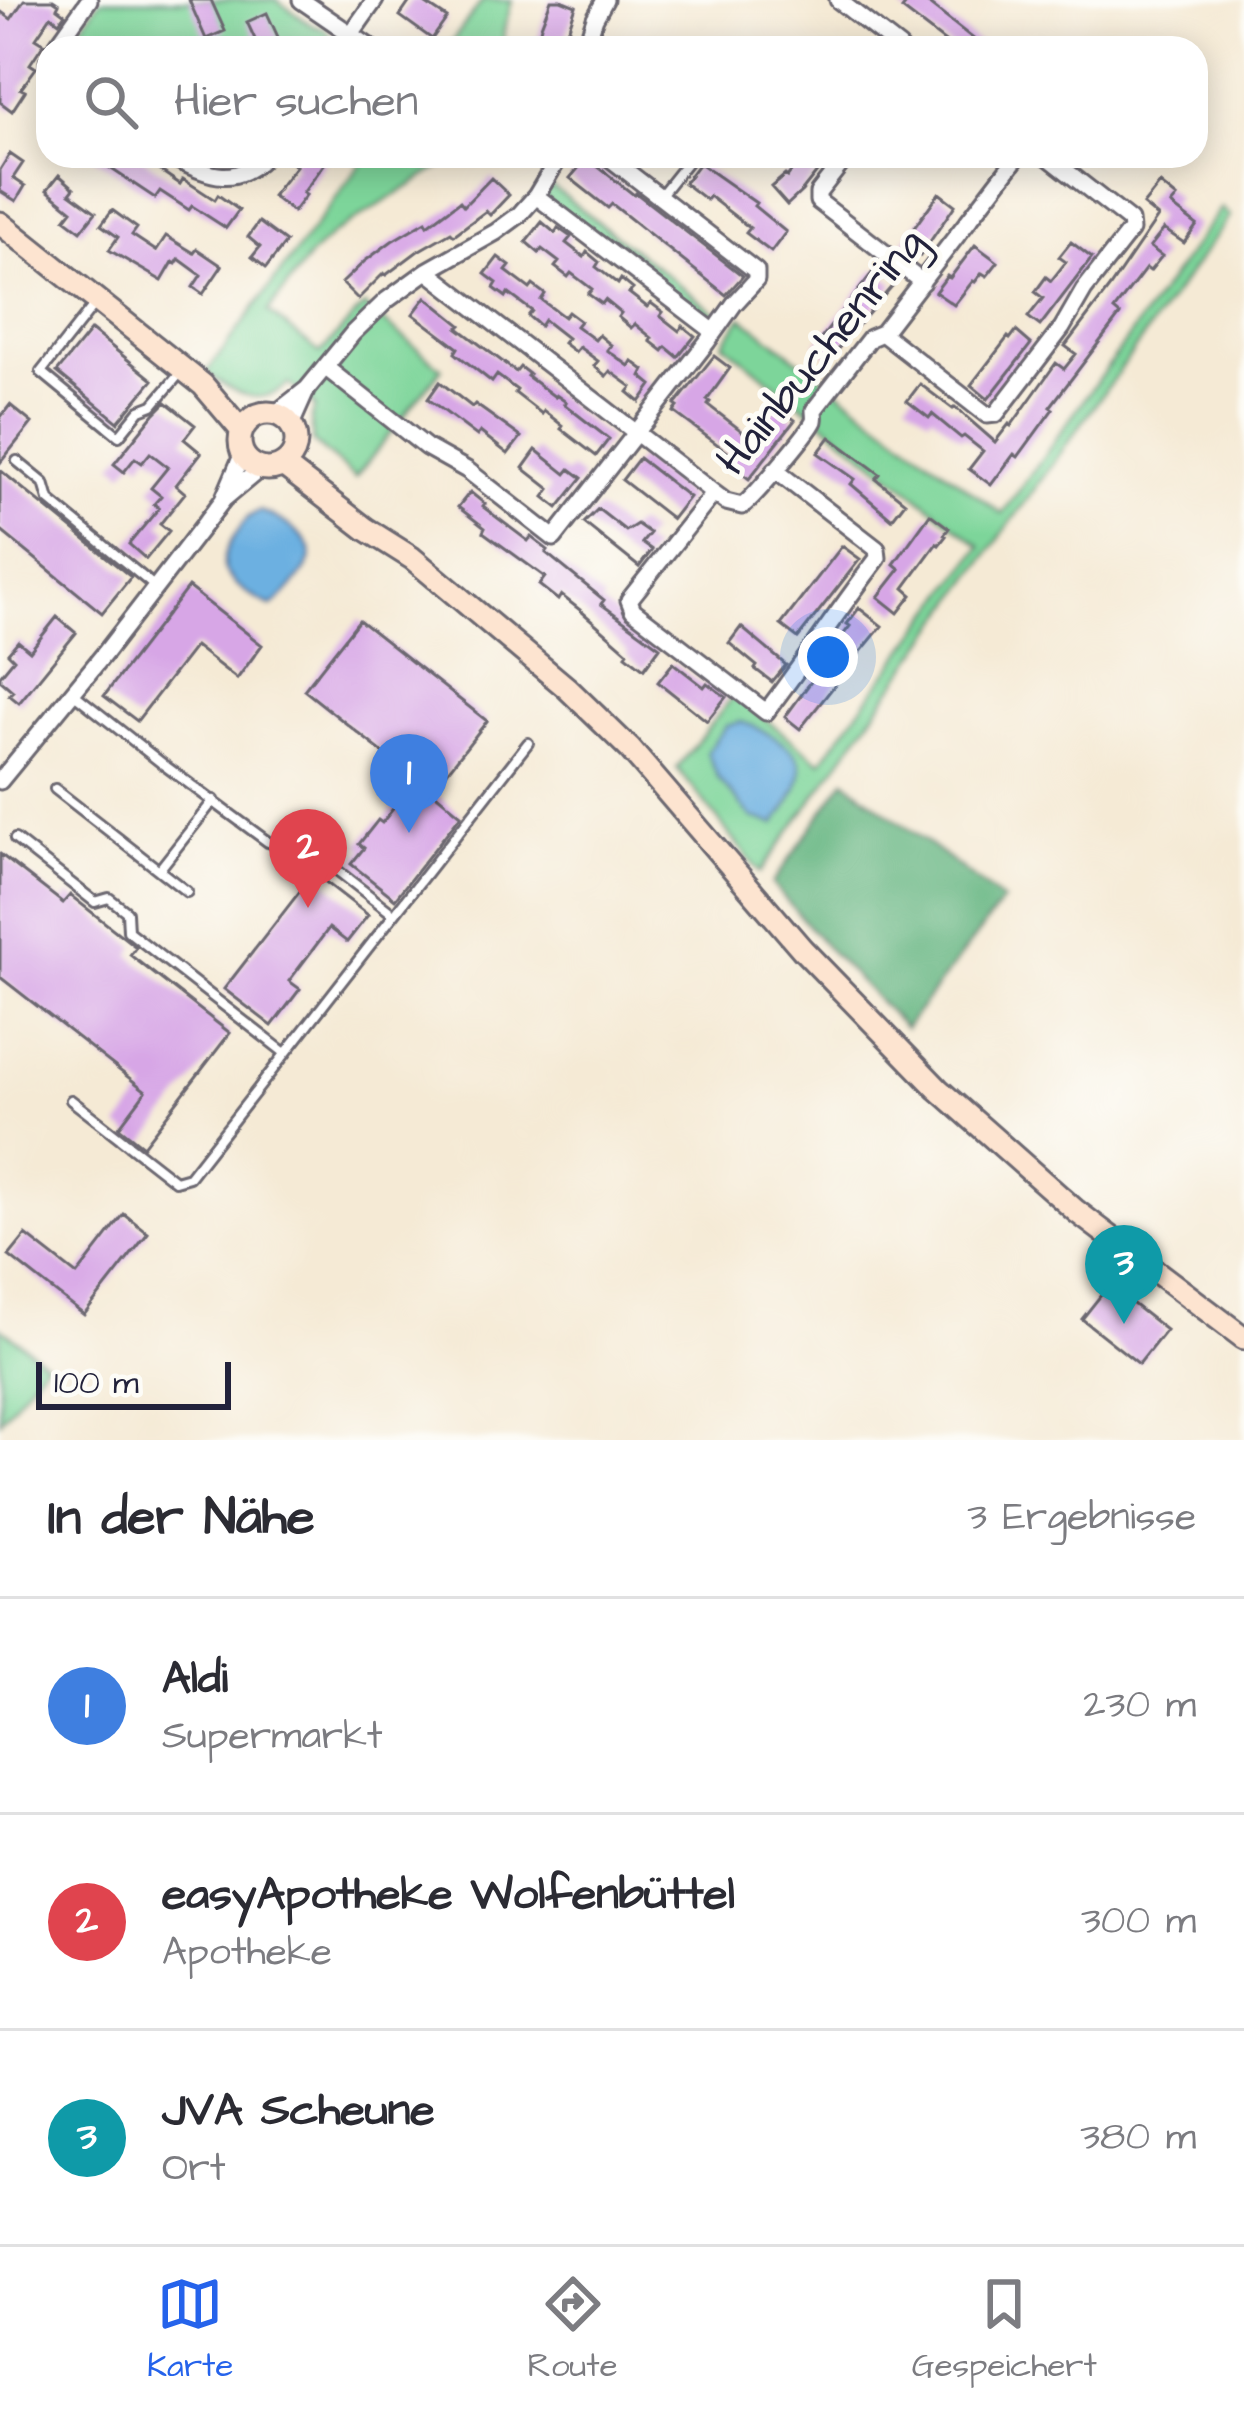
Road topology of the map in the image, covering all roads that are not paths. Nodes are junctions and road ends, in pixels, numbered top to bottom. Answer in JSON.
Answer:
{"nodes":[{"id":1,"x":89,"y":0,"type":"edge"},
{"id":2,"x":301,"y":0,"type":"edge"},
{"id":3,"x":375,"y":0,"type":"edge"},
{"id":4,"x":605,"y":0,"type":"edge"},
{"id":5,"x":838,"y":0,"type":"edge"},
{"id":6,"x":64,"y":36,"type":"edge"},
{"id":7,"x":341,"y":36,"type":"edge"},
{"id":8,"x":350,"y":36,"type":"edge"},
{"id":9,"x":590,"y":36,"type":"edge"},
{"id":10,"x":884,"y":36,"type":"edge"},
{"id":11,"x":196,"y":168,"type":"edge"},
{"id":12,"x":253,"y":168,"type":"edge"},
{"id":13,"x":553,"y":168,"type":"edge"},
{"id":14,"x":623,"y":168,"type":"edge"},
{"id":15,"x":682,"y":168,"type":"edge"},
{"id":16,"x":838,"y":168,"type":"edge"},
{"id":17,"x":1009,"y":168,"type":"edge"},
{"id":18,"x":1062,"y":168,"type":"edge"},
{"id":19,"x":536,"y":196,"type":"junction"},
{"id":20,"x":660,"y":196,"type":"junction"},
{"id":21,"x":0,"y":223,"type":"edge"},
{"id":22,"x":427,"y":271,"type":"junction"},
{"id":23,"x":922,"y":282,"type":"junction"},
{"id":24,"x":97,"y":300,"type":"junction"},
{"id":25,"x":712,"y":332,"type":"junction"},
{"id":26,"x":882,"y":333,"type":"junction"},
{"id":27,"x":62,"y":345,"type":"junction"},
{"id":28,"x":71,"y":353,"type":"dead end"},
{"id":29,"x":325,"y":367,"type":"junction"},
{"id":30,"x":183,"y":369,"type":"junction"},
{"id":31,"x":261,"y":428,"type":"junction"},
{"id":32,"x":635,"y":434,"type":"junction"},
{"id":33,"x":17,"y":461,"type":"dead end"},
{"id":34,"x":280,"y":461,"type":"junction"},
{"id":35,"x":775,"y":470,"type":"junction"},
{"id":36,"x":714,"y":494,"type":"junction"},
{"id":37,"x":223,"y":500,"type":"junction"},
{"id":38,"x":156,"y":587,"type":"junction"},
{"id":39,"x":72,"y":692,"type":"junction"},
{"id":40,"x":528,"y":742,"type":"dead end"},
{"id":41,"x":0,"y":782,"type":"edge"},
{"id":42,"x":55,"y":789,"type":"dead end"},
{"id":43,"x":214,"y":800,"type":"junction"},
{"id":44,"x":15,"y":839,"type":"dead end"},
{"id":45,"x":160,"y":870,"type":"junction"},
{"id":46,"x":188,"y":892,"type":"dead end"},
{"id":47,"x":393,"y":914,"type":"junction"},
{"id":48,"x":285,"y":1053,"type":"junction"},
{"id":49,"x":71,"y":1100,"type":"dead end"},
{"id":50,"x":1244,"y":1338,"type":"edge"}],
"edges":[{"from":1,"to":6,"type":"street"},
{"from":2,"to":7,"type":"street"},
{"from":3,"to":8,"type":"street"},
{"from":4,"to":9,"type":"street"},
{"from":5,"to":10,"type":"street"},
{"from":11,"to":12,"type":"street"},
{"from":13,"to":19,"type":"street"},
{"from":14,"to":20,"type":"street"},
{"from":15,"to":20,"type":"lane"},
{"from":16,"to":23,"type":"street"},
{"from":17,"to":23,"type":"street","name":"Hainbuchenring"},
{"from":18,"to":26,"type":"street"},
{"from":19,"to":22,"type":"street"},
{"from":19,"to":25,"type":"street"},
{"from":20,"to":25,"type":"street"},
{"from":21,"to":24,"type":"main road"},
{"from":22,"to":29,"type":"street"},
{"from":22,"to":32,"type":"street","name":"Hainbuchenring"},
{"from":23,"to":26,"type":"street","name":"Hainbuchenring"},
{"from":24,"to":27,"type":"lane"},
{"from":24,"to":30,"type":"main road"},
{"from":25,"to":32,"type":"street"},
{"from":26,"to":35,"type":"street","name":"Hainbuchenring"},
{"from":27,"to":28,"type":"lane"},
{"from":27,"to":30,"type":"lane"},
{"from":29,"to":31,"type":"street"},
{"from":29,"to":32,"type":"street"},
{"from":30,"to":31,"type":"main road"},
{"from":31,"to":34,"type":"main road"},
{"from":31,"to":34,"type":"main road"},
{"from":31,"to":37,"type":"street"},
{"from":32,"to":36,"type":"street","name":"Hainbuchenring"},
{"from":33,"to":38,"type":"lane"},
{"from":34,"to":37,"type":"street"},
{"from":34,"to":50,"type":"main road"},
{"from":35,"to":36,"type":"street","name":"Hainbuchenring"},
{"from":35,"to":36,"type":"street"},
{"from":37,"to":38,"type":"street"},
{"from":38,"to":39,"type":"street"},
{"from":39,"to":41,"type":"street"},
{"from":39,"to":43,"type":"lane"},
{"from":40,"to":47,"type":"lane"},
{"from":42,"to":45,"type":"lane"},
{"from":43,"to":45,"type":"lane"},
{"from":43,"to":47,"type":"lane"},
{"from":44,"to":48,"type":"lane"},
{"from":45,"to":46,"type":"lane"},
{"from":47,"to":48,"type":"lane"},
{"from":48,"to":49,"type":"lane"}]}
